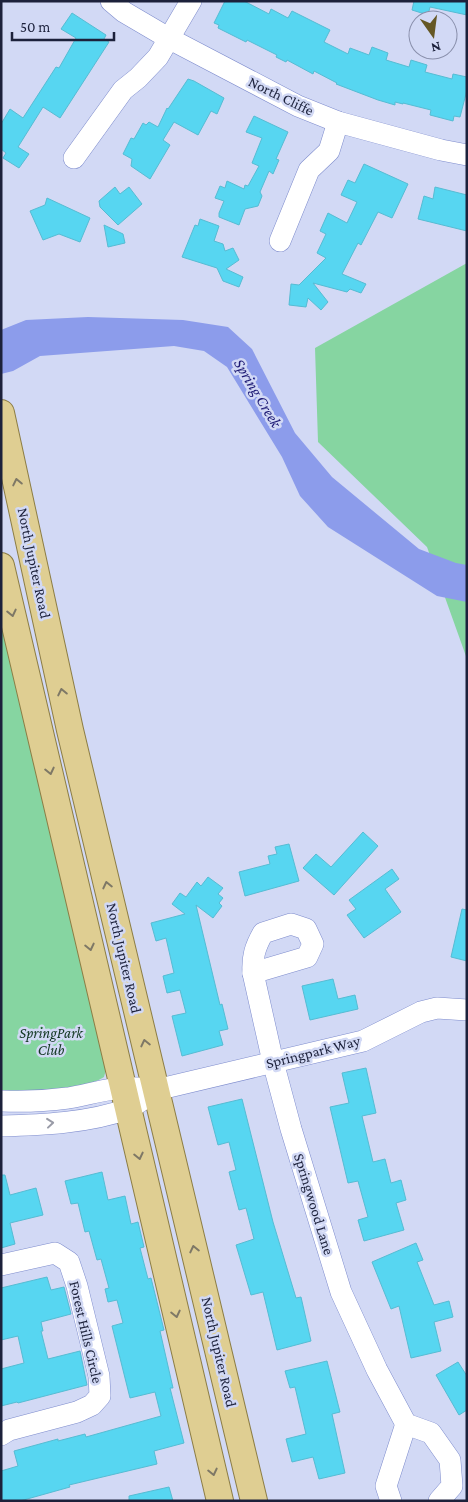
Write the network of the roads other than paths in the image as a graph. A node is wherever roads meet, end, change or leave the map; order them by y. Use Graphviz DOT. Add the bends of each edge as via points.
graph roads {
  1 [pos="111,1"];
  2 [pos="191,1"];
  3 [pos="170,39"];
  4 [pos="338,122"];
  5 [pos="467,155"];
  6 [pos="74,158"];
  7 [pos="280,241"];
  8 [pos="4,423"];
  9 [pos="1,566"];
  10 [pos="70,730"];
  11 [pos="42,737"];
  12 [pos="253,973"];
  13 [pos="467,1010"];
  14 [pos="273,1062"];
  15 [pos="156,1090"];
  16 [pos="126,1098"];
  17 [pos="1,1101"];
  18 [pos="1,1126"];
  19 [pos="1,1265"];
  20 [pos="406,1424"];
  21 [pos="1,1435"];
  22 [pos="220,1501"];
  23 [pos="254,1501"];
  24 [pos="391,1501"];
  25 [pos="439,1501"];
  1 -- 3 [label="street, North Cliffe"];
  2 -- 3 [label="street"];
  3 -- 4 [label="street, North Cliffe" via="298,106"];
  3 -- 6 [label="street" via="158,58 123,90"];
  4 -- 5 [label="street, North Cliffe"];
  4 -- 7 [label="street" via="329,151 309,170"];
  10 -- 8 [label="main road, North Jupiter Road, one-way"];
  9 -- 11 [label="main road, North Jupiter Road, one-way"];
  10 -- 11 [label="main road"];
  15 -- 10 [label="main road, North Jupiter Road, one-way"];
  11 -- 16 [label="main road, North Jupiter Road, one-way"];
  12 -- 14 [label="street, Springwood Lane"];
  13 -- 14 [label="street, Springpark Way" via="437,1008 421,1012 363,1041"];
  14 -- 15 [label="street, Springpark Way"];
  14 -- 20 [label="street, Springwood Lane" via="290,1129 341,1292"];
  15 -- 16 [label="street, Springpark Way"];
  23 -- 15 [label="main road, North Jupiter Road, one-way"];
  16 -- 17 [label="street, Springpark Way"];
  18 -- 16 [label="street, Springpark Way, one-way" via="80,1120"];
  16 -- 22 [label="main road, North Jupiter Road, one-way"];
  19 -- 21 [label="street, Forest Hills Circle" via="55,1253 69,1262 99,1376 100,1396 77,1412"];
  20 -- 24 [label="street" via="386,1486"];
  20 -- 25 [label="street" via="431,1434 450,1460 452,1486"];
}
